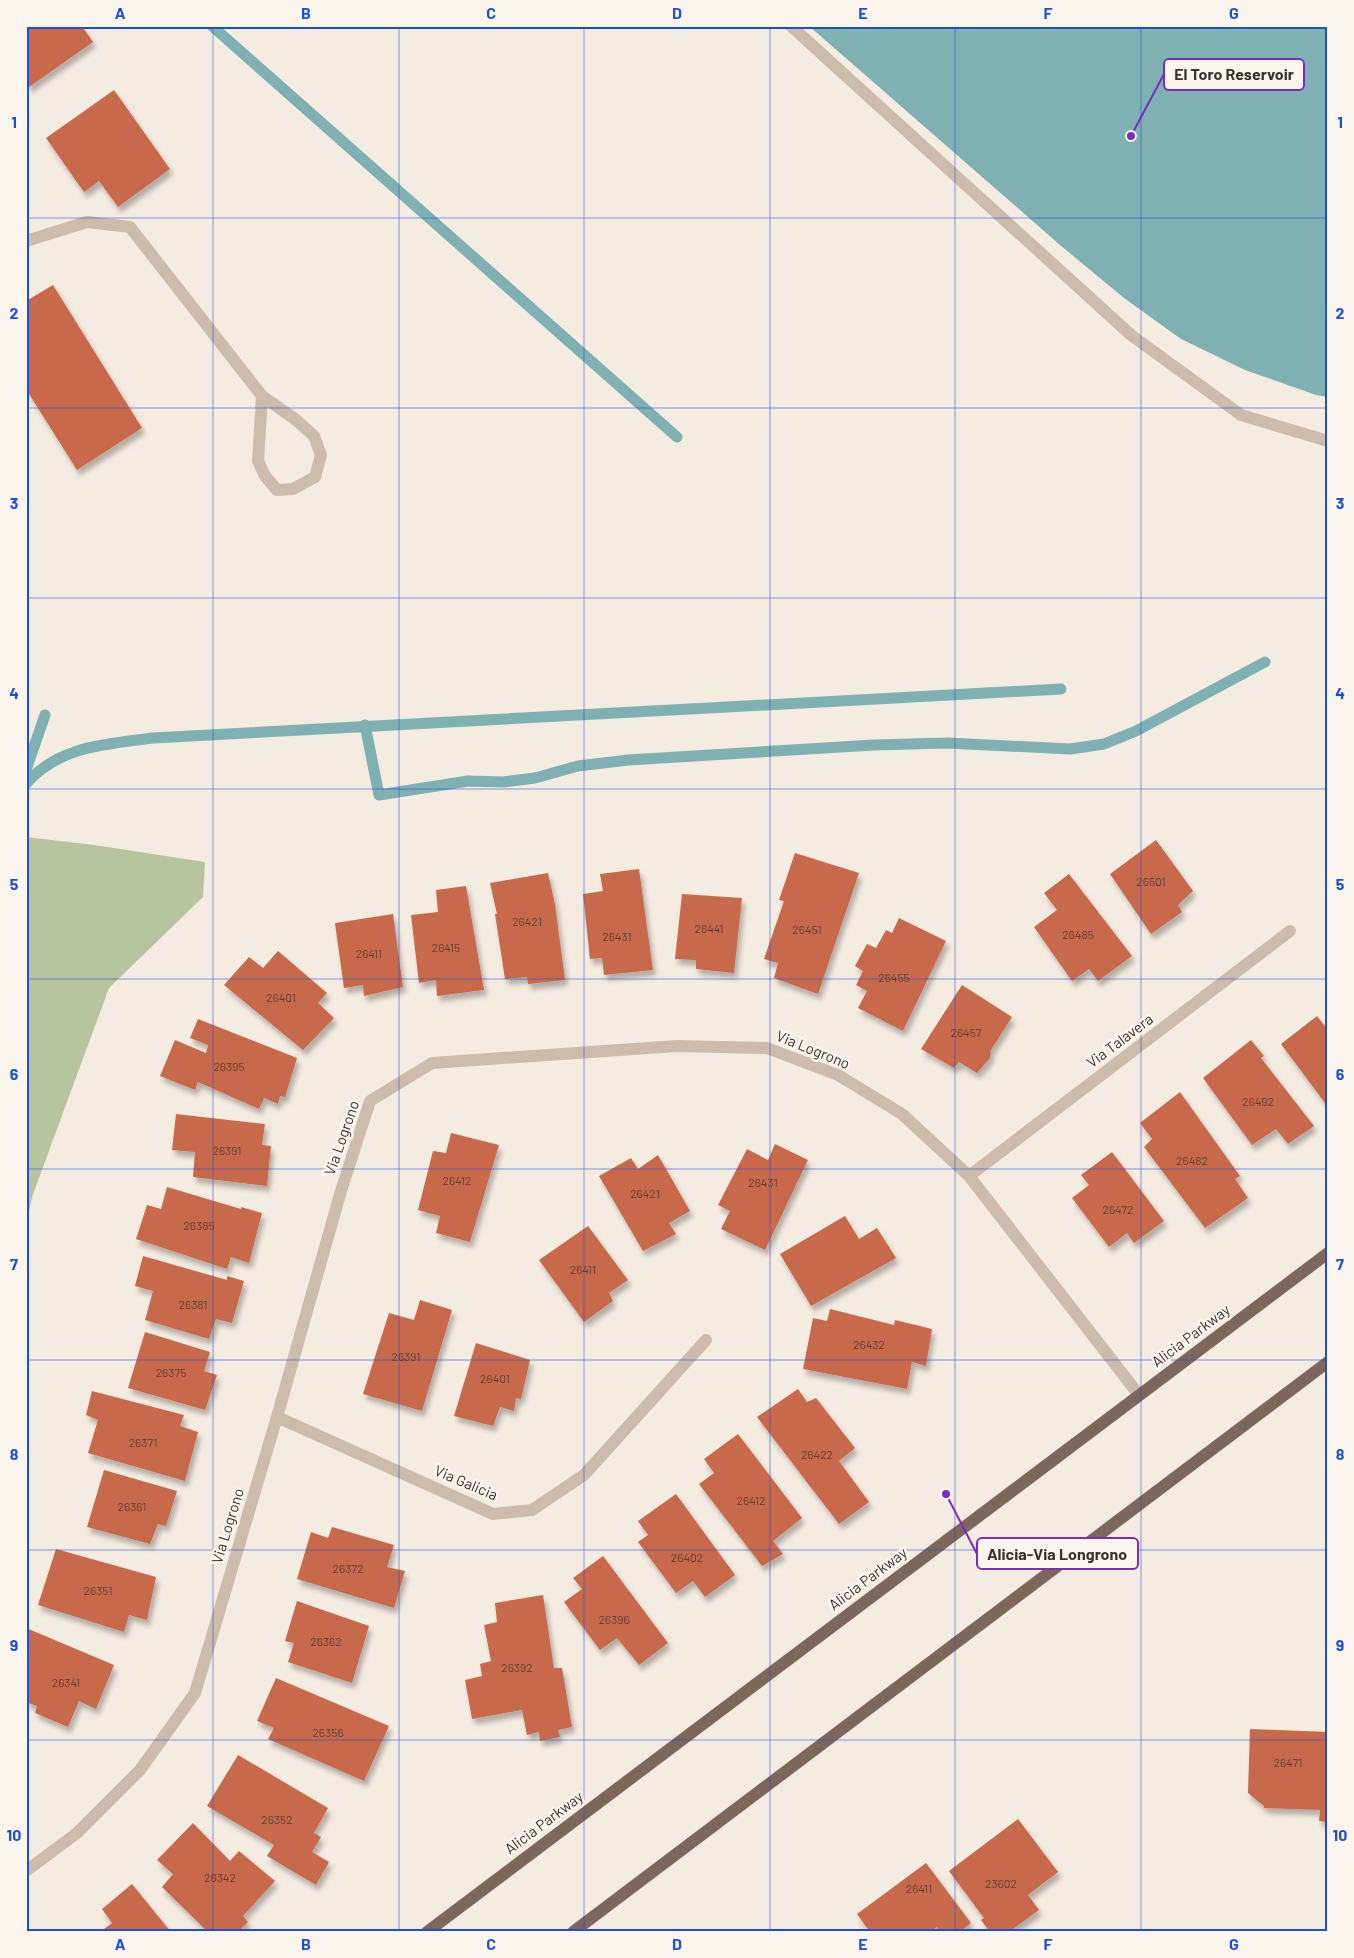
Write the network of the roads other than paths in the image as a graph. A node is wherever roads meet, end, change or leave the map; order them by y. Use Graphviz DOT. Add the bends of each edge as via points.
graph roads {
  1 [pos="791,26"];
  2 [pos="26,242"];
  3 [pos="262,396"];
  4 [pos="1328,441"];
  5 [pos="1290,931"];
  6 [pos="969,1176"];
  7 [pos="1328,1253"];
  8 [pos="706,1340"];
  9 [pos="1328,1362"];
  10 [pos="1139,1395"];
  11 [pos="278,1417"];
  12 [pos="26,1872"];
  13 [pos="427,1932"];
  14 [pos="573,1932"];
  1 -- 4 [label="street" via="1131,336 1241,415"];
  2 -- 3 [label="street" via="87,222 130,227"];
  3 -- 3 [label="street" via="314,436 321,455 315,477 293,489 277,490 265,476 258,460"];
  5 -- 6 [label="street, Via Talavera"];
  6 -- 10 [label="street, Via Logrono"];
  6 -- 11 [label="street, Via Logrono" via="902,1114 838,1075 767,1048 677,1046 432,1063 370,1101 341,1191"];
  7 -- 10 [label="main road, Alicia Parkway"];
  8 -- 11 [label="street, Via Galicia" via="584,1475 532,1510 492,1514"];
  9 -- 14 [label="main road"];
  10 -- 13 [label="main road, Alicia Parkway"];
  11 -- 12 [label="street, Via Logrono" via="195,1693 140,1770 78,1833"];
}
